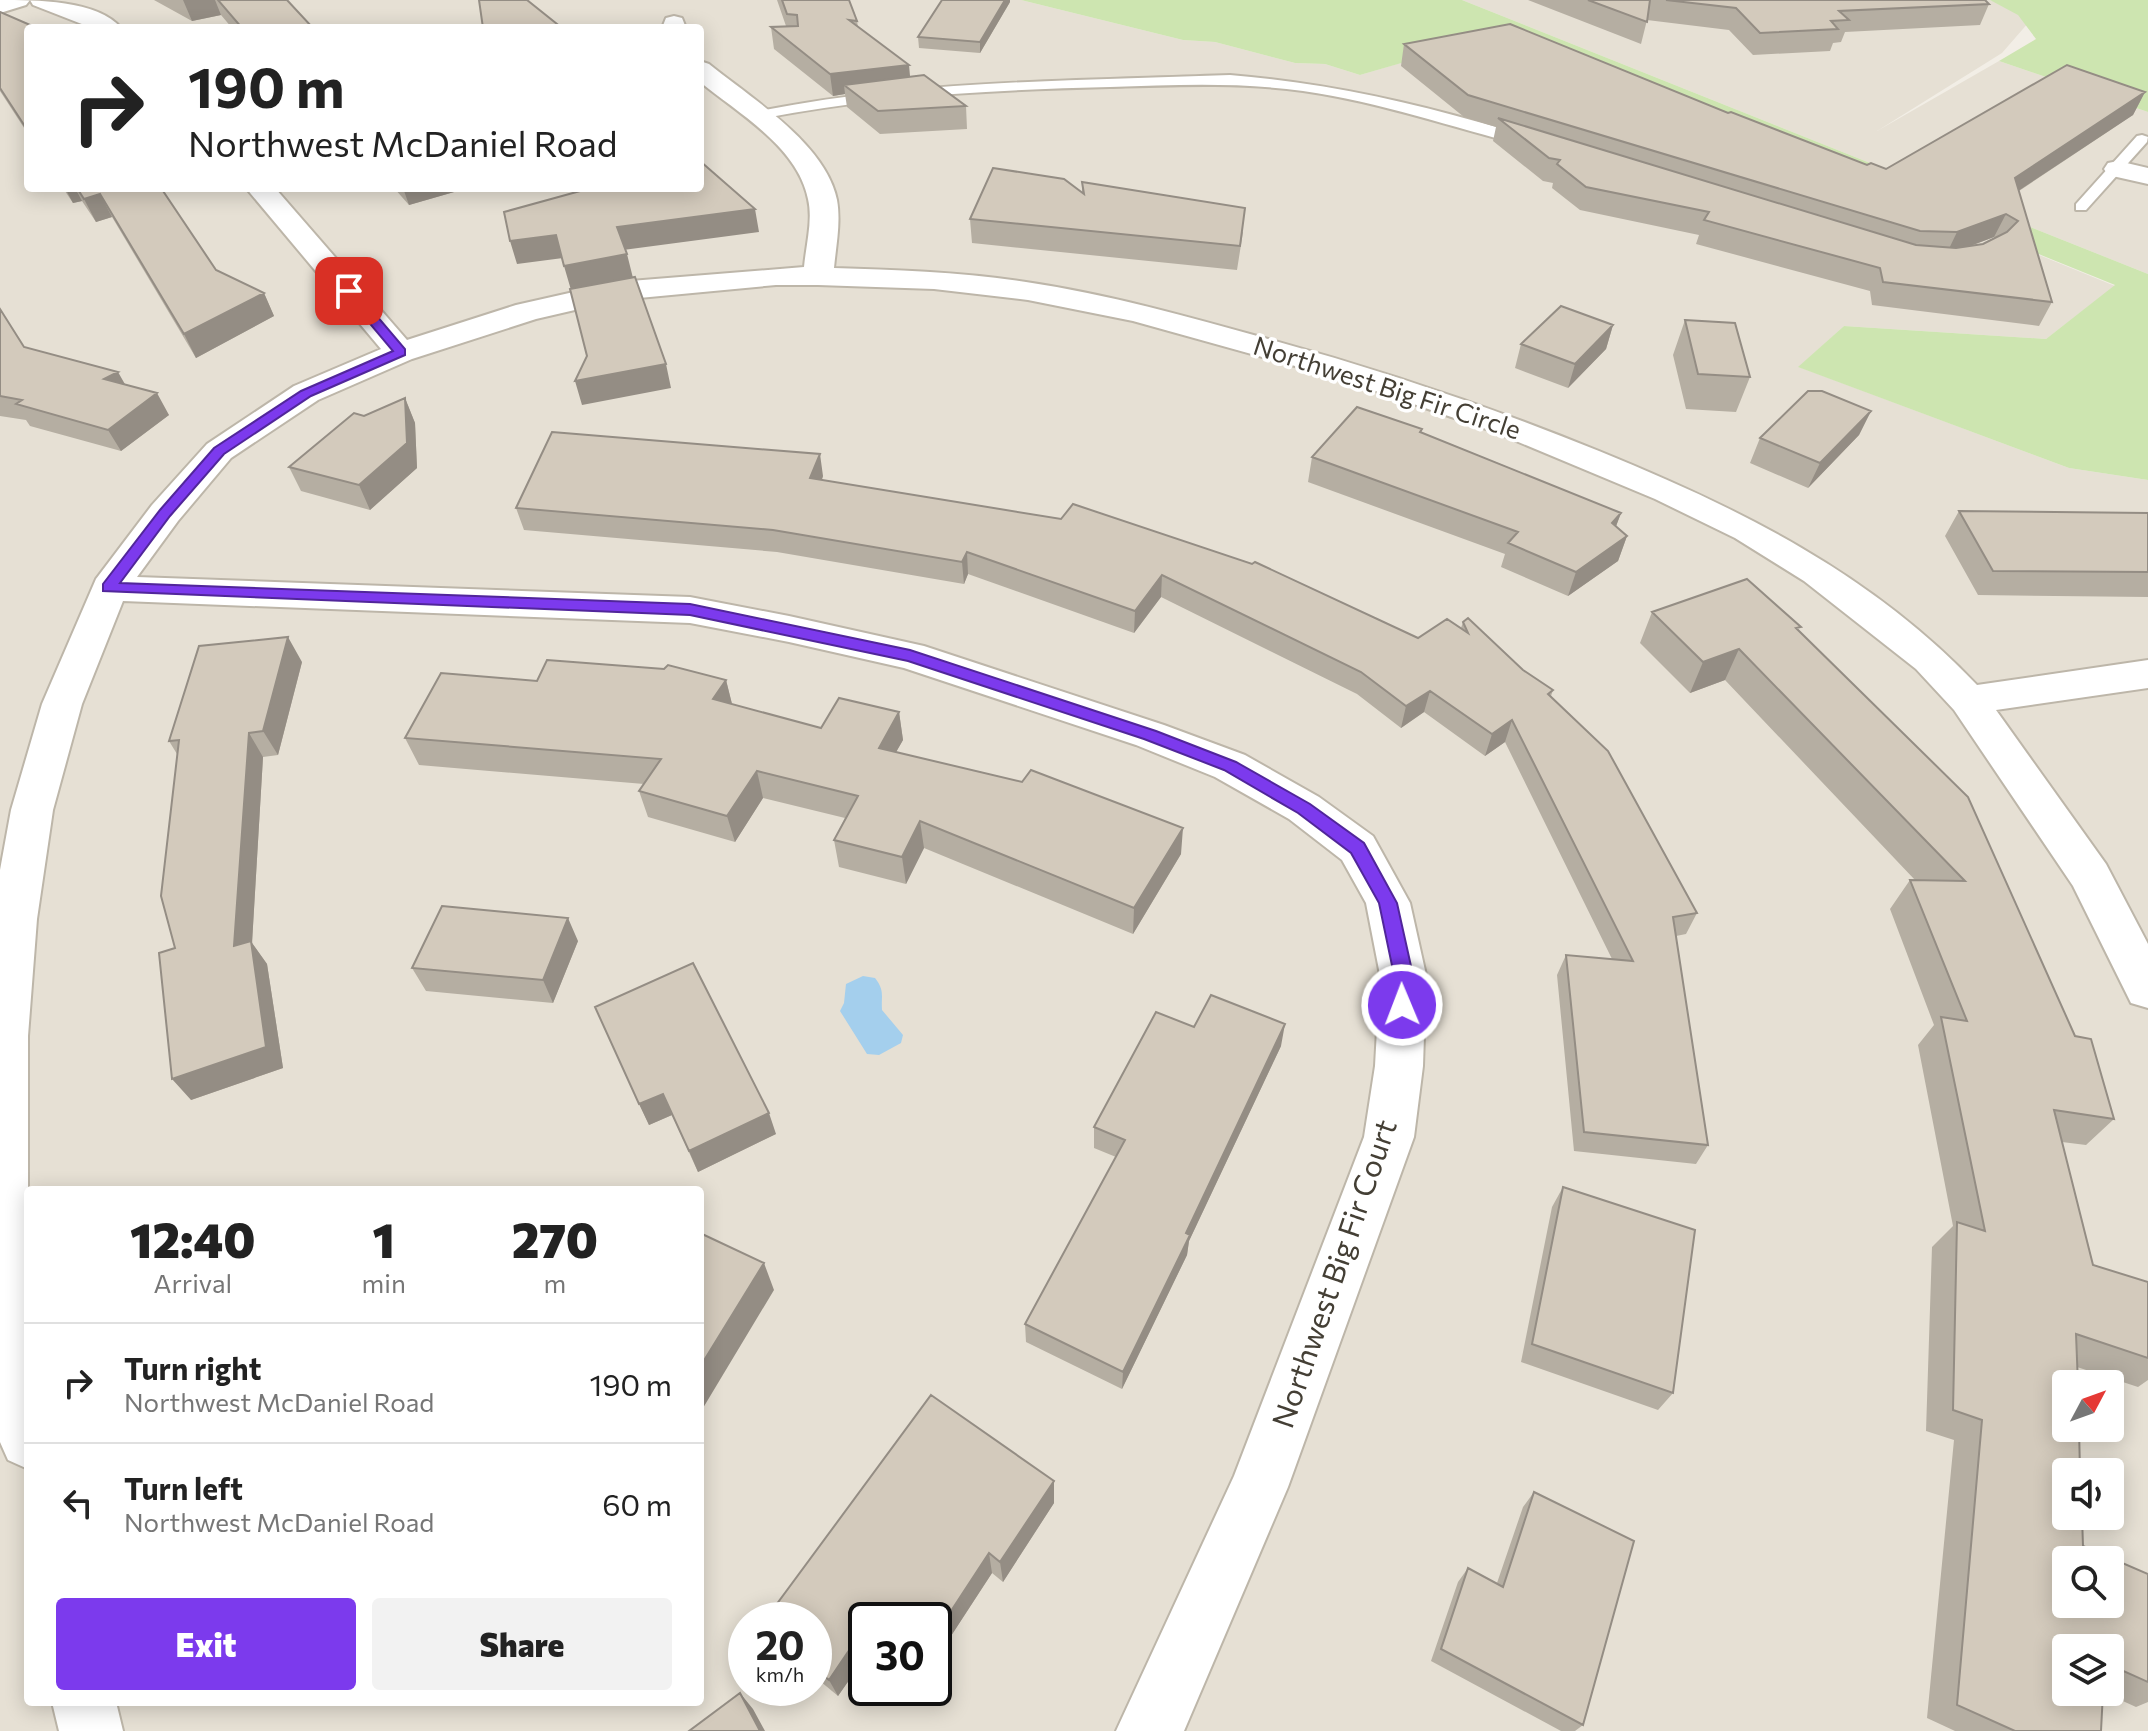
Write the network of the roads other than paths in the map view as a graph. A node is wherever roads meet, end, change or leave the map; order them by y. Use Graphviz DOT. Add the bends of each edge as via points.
graph roads {
  1 [pos="18,0"];
  2 [pos="41,0"];
  3 [pos="0,6"];
  4 [pos="102,24"];
  5 [pos="704,72"];
  6 [pos="755,116"];
  7 [pos="2142,139"];
  8 [pos="1539,146"];
  9 [pos="2118,169"];
  10 [pos="2148,176"];
  11 [pos="263,192"];
  12 [pos="2081,207"];
  13 [pos="818,276"];
  14 [pos="401,352"];
  15 [pos="109,588"];
  16 [pos="2148,674"];
  17 [pos="1968,700"];
  18 [pos="2148,989"];
  19 [pos="22,1376"];
  20 [pos="24,1397"];
  21 [pos="85,1706"];
  22 [pos="91,1731"];
  23 [pos="1148,1731"];
  1 -- 3 [label="street"];
  2 -- 4 [label="street"];
  5 -- 6 [label="street"];
  6 -- 8 [label="lane" via="812,102 912,91 1230,79 1337,92"];
  6 -- 13 [label="street" via="800,154 823,198"];
  7 -- 9 [label="lane"];
  9 -- 10 [label="street"];
  9 -- 12 [label="lane"];
  11 -- 14 [label="street"];
  13 -- 14 [label="street, Northwest Big Fir Circle" via="618,291 527,312"];
  13 -- 17 [label="street, Northwest Big Fir Circle" via="934,280 1028,291 1137,313 1349,371 1504,424 1586,455 1748,530 1863,606 1930,659"];
  14 -- 15 [label="street, Northwest Big Fir Circle" via="306,393 219,451"];
  15 -- 19 [label="street, Northwest Big Fir Circle" via="58,719 32,810 14,919 0,1187"];
  15 -- 23 [label="street, Northwest Big Fir Court" via="690,610 789,629 910,656 1150,735 1230,766 1304,808 1358,848 1388,903 1403,975 1389,1137 1259,1487"];
  16 -- 17 [label="street"];
  17 -- 18 [label="street, Northwest Big Fir Circle" via="2090,876"];
  19 -- 20 [label="street, Northwest Big Fir Circle"];
  21 -- 22 [label="street"];
}
